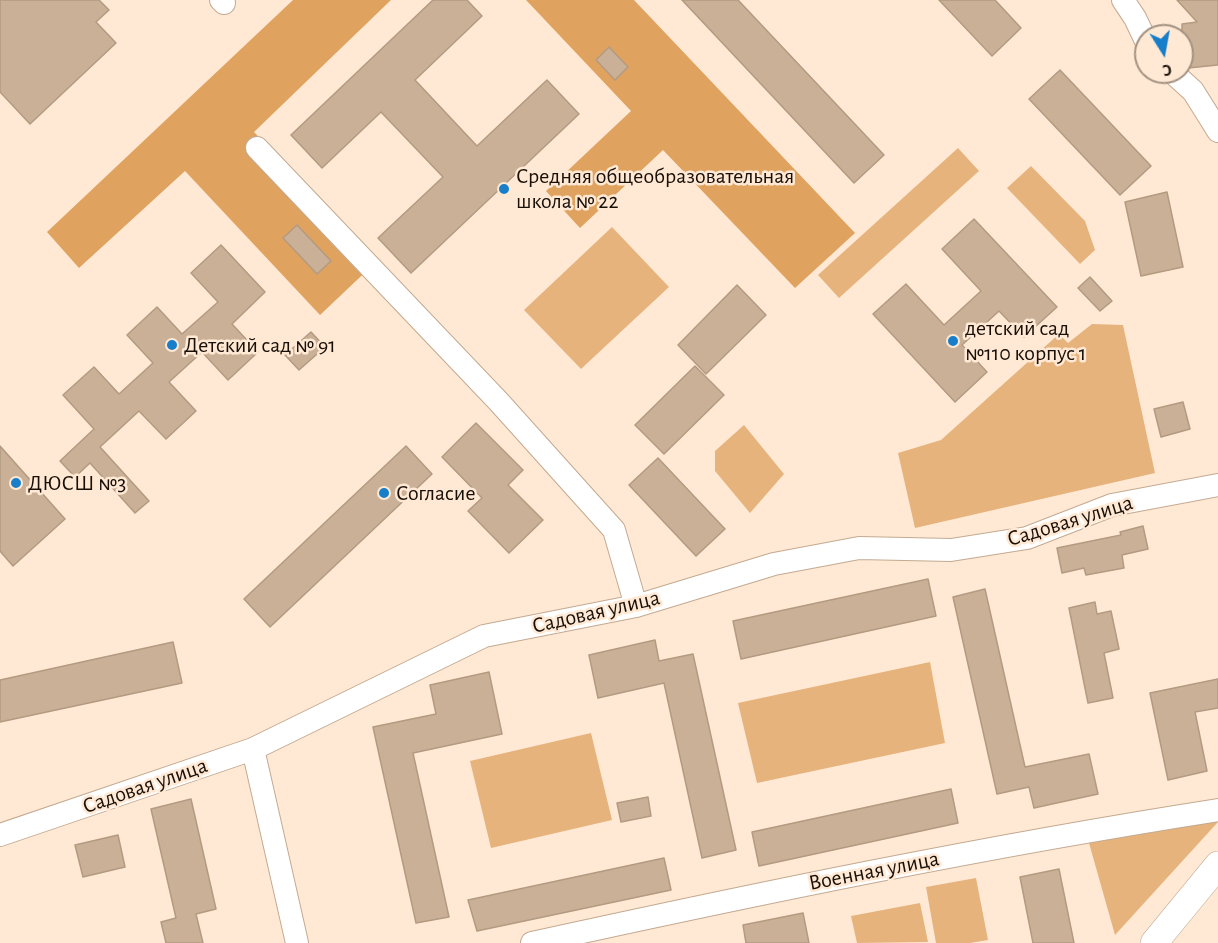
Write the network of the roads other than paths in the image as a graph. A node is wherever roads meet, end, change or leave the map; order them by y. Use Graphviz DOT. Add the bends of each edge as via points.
graph roads {
  1 [pos="1123,0"];
  2 [pos="1138,24"];
  3 [pos="1185,84"];
  4 [pos="1218,131"];
  5 [pos="257,148"];
  6 [pos="1218,485"];
  7 [pos="636,606"];
  8 [pos="254,749"];
  9 [pos="1218,810"];
  10 [pos="0,835"];
  11 [pos="1218,865"];
  12 [pos="297,943"];
  13 [pos="532,943"];
  14 [pos="1155,943"];
  1 -- 2 [label="street"];
  3 -- 4 [label="street"];
  5 -- 7 [label="street" via="499,402 614,530"];
  6 -- 7 [label="street, Садовая улица" via="1112,504 1027,538 951,550 859,548 774,564"];
  7 -- 8 [label="street, Садовая улица" via="484,636"];
  8 -- 10 [label="street, Садовая улица"];
  8 -- 12 [label="street"];
  9 -- 13 [label="street, Военная улица" via="836,878"];
  11 -- 14 [label="street"];
}
